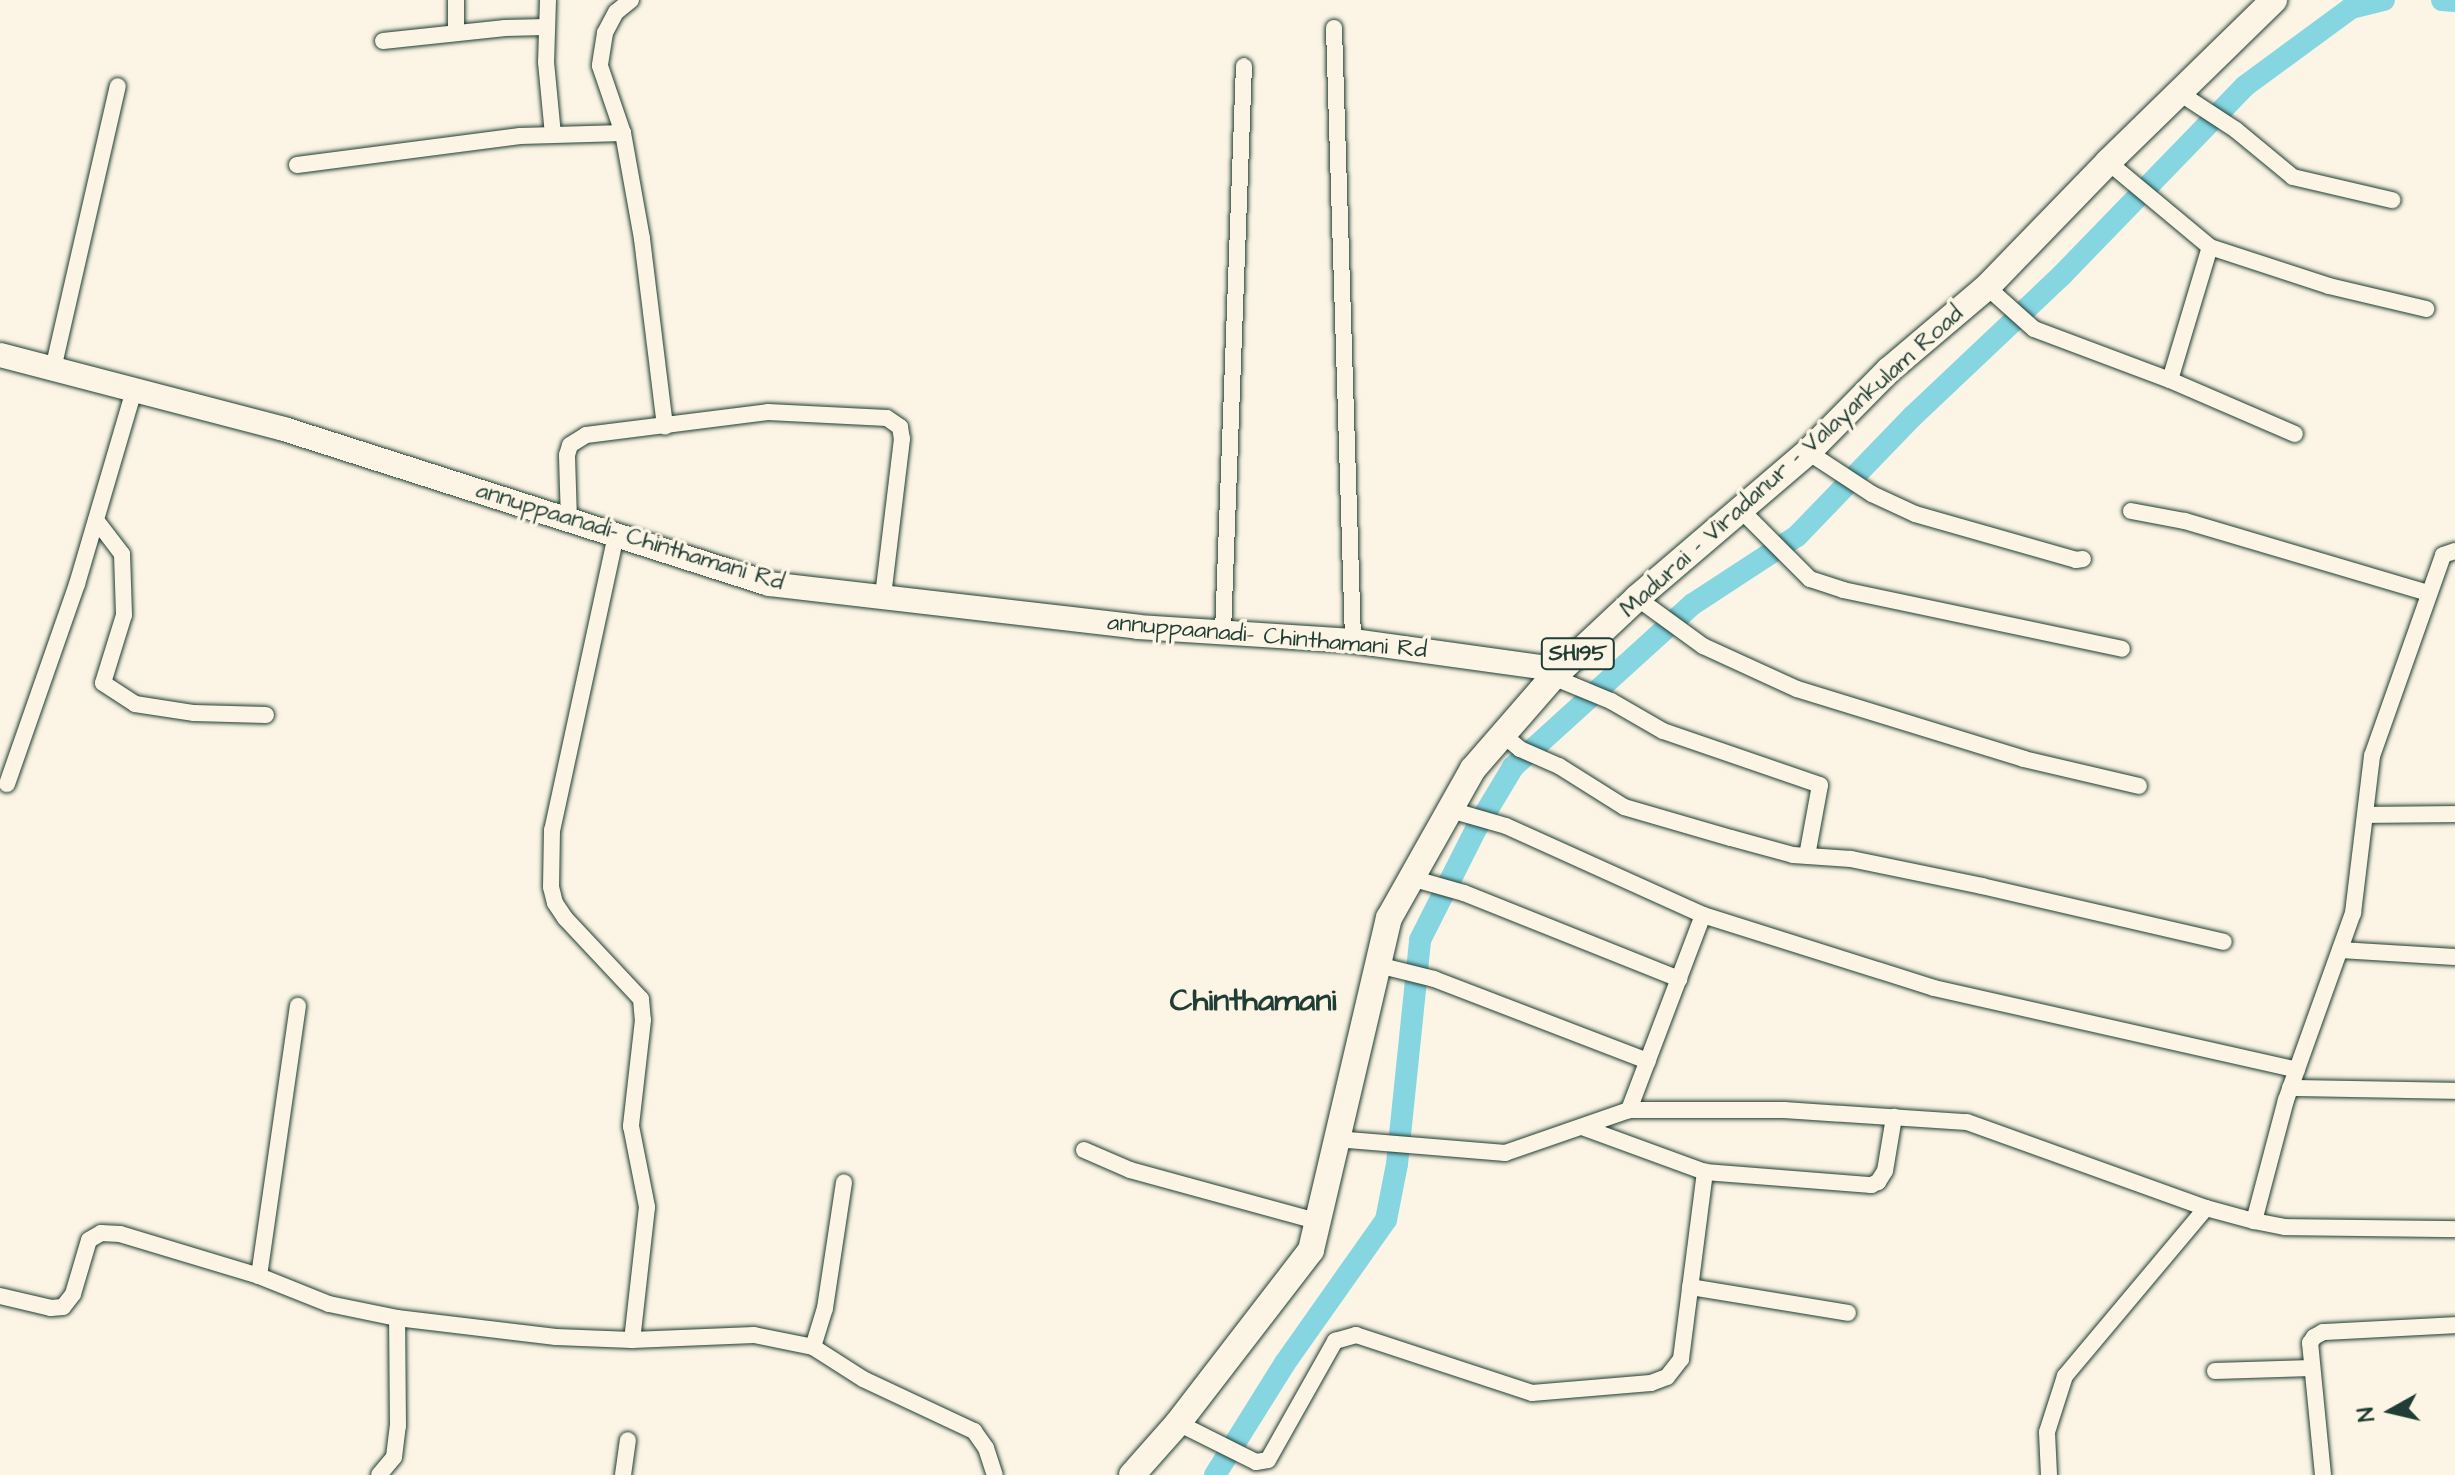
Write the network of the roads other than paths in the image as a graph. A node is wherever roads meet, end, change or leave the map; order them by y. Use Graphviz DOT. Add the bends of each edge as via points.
graph roads {
  1 [pos="456,0"];
  2 [pos="548,0"];
  3 [pos="631,0"];
  4 [pos="2274,0"];
  5 [pos="546,27"];
  6 [pos="1334,28"];
  7 [pos="456,32"];
  8 [pos="383,41"];
  9 [pos="1244,66"];
  10 [pos="118,86"];
  11 [pos="2178,92"];
  12 [pos="623,133"];
  13 [pos="553,135"];
  14 [pos="2108,162"];
  15 [pos="297,165"];
  16 [pos="2392,200"];
  17 [pos="2210,247"];
  18 [pos="1987,287"];
  19 [pos="2426,309"];
  20 [pos="0,355"];
  21 [pos="53,369"];
  22 [pos="2170,380"];
  23 [pos="134,390"];
  24 [pos="665,427"];
  25 [pos="2295,434"];
  26 [pos="1808,452"];
  27 [pos="1741,510"];
  28 [pos="2131,511"];
  29 [pos="96,520"];
  30 [pos="569,520"];
  31 [pos="616,535"];
  32 [pos="2455,551"];
  33 [pos="2083,559"];
  34 [pos="2428,593"];
  35 [pos="883,597"];
  36 [pos="1645,604"];
  37 [pos="1223,632"];
  38 [pos="1353,641"];
  39 [pos="2122,649"];
  40 [pos="1564,678"];
  41 [pos="266,715"];
  42 [pos="1511,741"];
  43 [pos="7,784"];
  44 [pos="2139,786"];
  45 [pos="1458,812"];
  46 [pos="2455,814"];
  47 [pos="2366,815"];
  48 [pos="1807,856"];
  49 [pos="1423,880"];
  50 [pos="1703,915"];
  51 [pos="2224,942"];
  52 [pos="2340,950"];
  53 [pos="2455,957"];
  54 [pos="1390,968"];
  55 [pos="1679,979"];
  56 [pos="298,1006"];
  57 [pos="1648,1061"];
  58 [pos="2297,1070"];
  59 [pos="2290,1088"];
  60 [pos="2455,1091"];
  61 [pos="1629,1110"];
  62 [pos="1894,1117"];
  63 [pos="1582,1127"];
  64 [pos="1336,1139"];
  65 [pos="1084,1150"];
  66 [pos="1705,1172"];
  67 [pos="844,1182"];
  68 [pos="2206,1208"];
  69 [pos="1317,1221"];
  70 [pos="2254,1221"];
  71 [pos="2455,1229"];
  72 [pos="259,1276"];
  73 [pos="1690,1287"];
  74 [pos="0,1296"];
  75 [pos="1848,1313"];
  76 [pos="397,1318"];
  77 [pos="2455,1325"];
  78 [pos="632,1340"];
  79 [pos="813,1347"];
  80 [pos="2312,1368"];
  81 [pos="2215,1371"];
  82 [pos="1178,1423"];
  83 [pos="628,1440"];
  84 [pos="379,1475"];
  85 [pos="623,1475"];
  86 [pos="995,1475"];
  87 [pos="1132,1475"];
  88 [pos="2049,1475"];
  89 [pos="2323,1475"];
  1 -- 7 [label="street"];
  2 -- 5 [label="street"];
  3 -- 12 [label="street" via="616,12 605,33 600,66"];
  4 -- 11 [label="main road, Madurai - Viradanur - Valayankulam Road / SH195"];
  5 -- 7 [label="street"];
  5 -- 13 [label="street"];
  6 -- 38 [label="street"];
  7 -- 8 [label="street"];
  9 -- 37 [label="street"];
  10 -- 21 [label="street"];
  11 -- 14 [label="main road, Madurai - Viradanur - Valayankulam Road / SH195"];
  11 -- 16 [label="street" via="2293,177"];
  12 -- 13 [label="street"];
  12 -- 24 [label="street"];
  13 -- 15 [label="street"];
  14 -- 17 [label="street"];
  14 -- 18 [label="main road, Madurai - Viradanur - Valayankulam Road / SH195"];
  17 -- 19 [label="street" via="2329,286"];
  17 -- 22 [label="street"];
  18 -- 22 [label="street" via="2034,329"];
  18 -- 26 [label="main road, Madurai - Viradanur - Valayankulam Road / SH195" via="1889,370"];
  20 -- 21 [label="street, annuppaanadi- Chinthamani Rd"];
  21 -- 23 [label="street, annuppaanadi- Chinthamani Rd"];
  22 -- 25 [label="street"];
  23 -- 29 [label="street"];
  23 -- 30 [label="street, annuppaanadi- Chinthamani Rd" via="284,429"];
  24 -- 30 [label="street" via="586,435 570,445"];
  24 -- 35 [label="street" via="768,412 887,418 900,427"];
  26 -- 27 [label="main road, Madurai - Viradanur - Valayankulam Road / SH195"];
  26 -- 33 [label="street" via="1872,494 1915,514"];
  27 -- 36 [label="main road, Madurai - Viradanur - Valayankulam Road / SH195"];
  27 -- 39 [label="street" via="1810,579"];
  28 -- 34 [label="street" via="2185,521"];
  29 -- 41 [label="street" via="122,554 124,615 103,683 135,704 194,713"];
  29 -- 43 [label="street"];
  30 -- 31 [label="street, annuppaanadi- Chinthamani Rd"];
  31 -- 35 [label="street, annuppaanadi- Chinthamani Rd" via="769,584"];
  31 -- 78 [label="street" via="552,830 551,887 565,918 641,999 631,1126 647,1207"];
  32 -- 34 [label="street" via="2443,555"];
  34 -- 47 [label="street" via="2372,756"];
  35 -- 37 [label="street, annuppaanadi- Chinthamani Rd"];
  36 -- 40 [label="main road, Madurai - Viradanur - Valayankulam Road / SH195"];
  36 -- 44 [label="street" via="1703,646 1797,689 1930,733"];
  37 -- 38 [label="street, annuppaanadi- Chinthamani Rd"];
  38 -- 40 [label="street, annuppaanadi- Chinthamani Rd"];
  40 -- 42 [label="main road, Madurai - Viradanur - Valayankulam Road / SH195"];
  40 -- 48 [label="street" via="1663,731 1820,785"];
  42 -- 45 [label="main road, Madurai - Viradanur - Valayankulam Road / SH195"];
  42 -- 48 [label="street" via="1624,807"];
  45 -- 49 [label="main road, Madurai - Viradanur - Valayankulam Road / SH195"];
  45 -- 50 [label="street" via="1506,826"];
  46 -- 47 [label="street"];
  47 -- 52 [label="street" via="2353,913"];
  48 -- 51 [label="street" via="1851,859 1982,886"];
  49 -- 54 [label="main road, Madurai - Viradanur - Valayankulam Road / SH195" via="1389,918"];
  49 -- 55 [label="street"];
  50 -- 55 [label="street"];
  50 -- 58 [label="street" via="1934,988"];
  52 -- 53 [label="street"];
  52 -- 58 [label="street"];
  54 -- 57 [label="street" via="1434,979"];
  54 -- 64 [label="main road, Madurai - Viradanur - Valayankulam Road / SH195"];
  55 -- 57 [label="street"];
  56 -- 72 [label="street"];
  57 -- 61 [label="street"];
  58 -- 59 [label="street"];
  59 -- 60 [label="street"];
  59 -- 70 [label="street"];
  61 -- 62 [label="street" via="1784,1110"];
  61 -- 63 [label="street"];
  62 -- 66 [label="street" via="1885,1171 1871,1185"];
  62 -- 68 [label="street" via="1967,1122"];
  63 -- 64 [label="street" via="1505,1153"];
  63 -- 66 [label="street"];
  64 -- 69 [label="main road, Madurai - Viradanur - Valayankulam Road / SH195"];
  65 -- 69 [label="street" via="1130,1170"];
  66 -- 73 [label="street"];
  67 -- 79 [label="street" via="825,1308"];
  68 -- 70 [label="street"];
  68 -- 88 [label="street" via="2065,1376 2047,1432"];
  69 -- 82 [label="main road, Madurai - Viradanur - Valayankulam Road / SH195" via="1311,1250"];
  70 -- 71 [label="street" via="2285,1227"];
  72 -- 74 [label="street" via="120,1234 101,1233 89,1240 73,1294 63,1307"];
  72 -- 76 [label="street" via="329,1304"];
  73 -- 75 [label="street"];
  73 -- 82 [label="street" via="1681,1359 1667,1377 1651,1383 1532,1393 1356,1335 1335,1341 1268,1460 1256,1462"];
  76 -- 78 [label="street" via="556,1337"];
  76 -- 84 [label="street" via="398,1426 394,1457"];
  77 -- 80 [label="street" via="2323,1332 2310,1343"];
  78 -- 79 [label="street" via="754,1335"];
  79 -- 86 [label="street" via="863,1379 974,1431"];
  80 -- 81 [label="street"];
  80 -- 89 [label="street"];
  82 -- 87 [label="main road, Madurai - Viradanur - Valayankulam Road / SH195"];
  83 -- 85 [label="street"];
}
